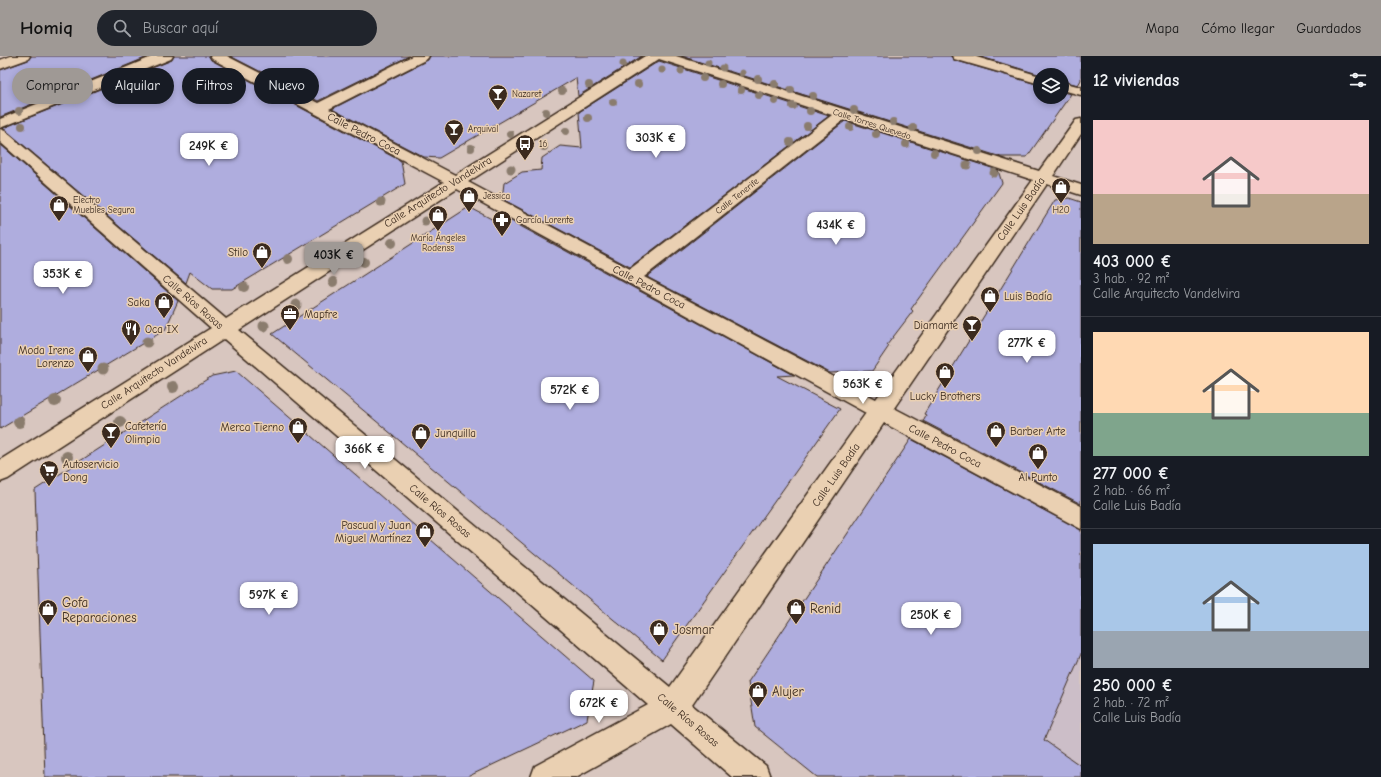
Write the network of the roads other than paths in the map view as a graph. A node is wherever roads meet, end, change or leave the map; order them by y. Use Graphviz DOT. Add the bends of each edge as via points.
graph roads {
  1 [pos="23,56"];
  2 [pos="166,56"];
  3 [pos="217,56"];
  4 [pos="422,56"];
  5 [pos="654,56"];
  6 [pos="663,56"];
  7 [pos="959,56"];
  8 [pos="0,64"];
  9 [pos="1033,78"];
  10 [pos="1069,88"];
  11 [pos="1081,92"];
  12 [pos="317,109"];
  13 [pos="842,114"];
  14 [pos="1081,123"];
  15 [pos="0,124"];
  16 [pos="0,134"];
  17 [pos="1042,178"];
  18 [pos="455,181"];
  19 [pos="1081,190"];
  20 [pos="631,278"];
  21 [pos="224,328"];
  22 [pos="880,411"];
  23 [pos="0,472"];
  24 [pos="1081,518"];
  25 [pos="673,707"];
  26 [pos="546,777"];
  27 [pos="755,777"];
  1 -- 8 [label="street"];
  2 -- 15 [label="street"];
  3 -- 12 [label="street, Calle Pedro Coca"];
  4 -- 12 [label="street"];
  5 -- 18 [label="street, Calle Arquitecto Vandelvira"];
  6 -- 13 [label="street, Calle Torres Quevedo"];
  7 -- 9 [label="street"];
  10 -- 11 [label="street"];
  12 -- 18 [label="street, Calle Pedro Coca"];
  13 -- 17 [label="street, Calle Torres Quevedo"];
  13 -- 20 [label="street, Calle Tenerife"];
  14 -- 17 [label="street, Calle Luis Badía"];
  16 -- 21 [label="street, Calle Ríos Rosas"];
  17 -- 19 [label="street, Calle Torres Quevedo"];
  17 -- 22 [label="street, Calle Luis Badía"];
  18 -- 20 [label="street, Calle Pedro Coca"];
  18 -- 21 [label="street, Calle Arquitecto Vandelvira"];
  20 -- 22 [label="street, Calle Pedro Coca"];
  21 -- 23 [label="street, Calle Arquitecto Vandelvira"];
  21 -- 25 [label="street, Calle Ríos Rosas"];
  22 -- 24 [label="street, Calle Pedro Coca"];
  22 -- 25 [label="street, Calle Luis Badía"];
  25 -- 26 [label="street, Calle Luis Badía"];
  25 -- 27 [label="street, Calle Ríos Rosas"];
}
